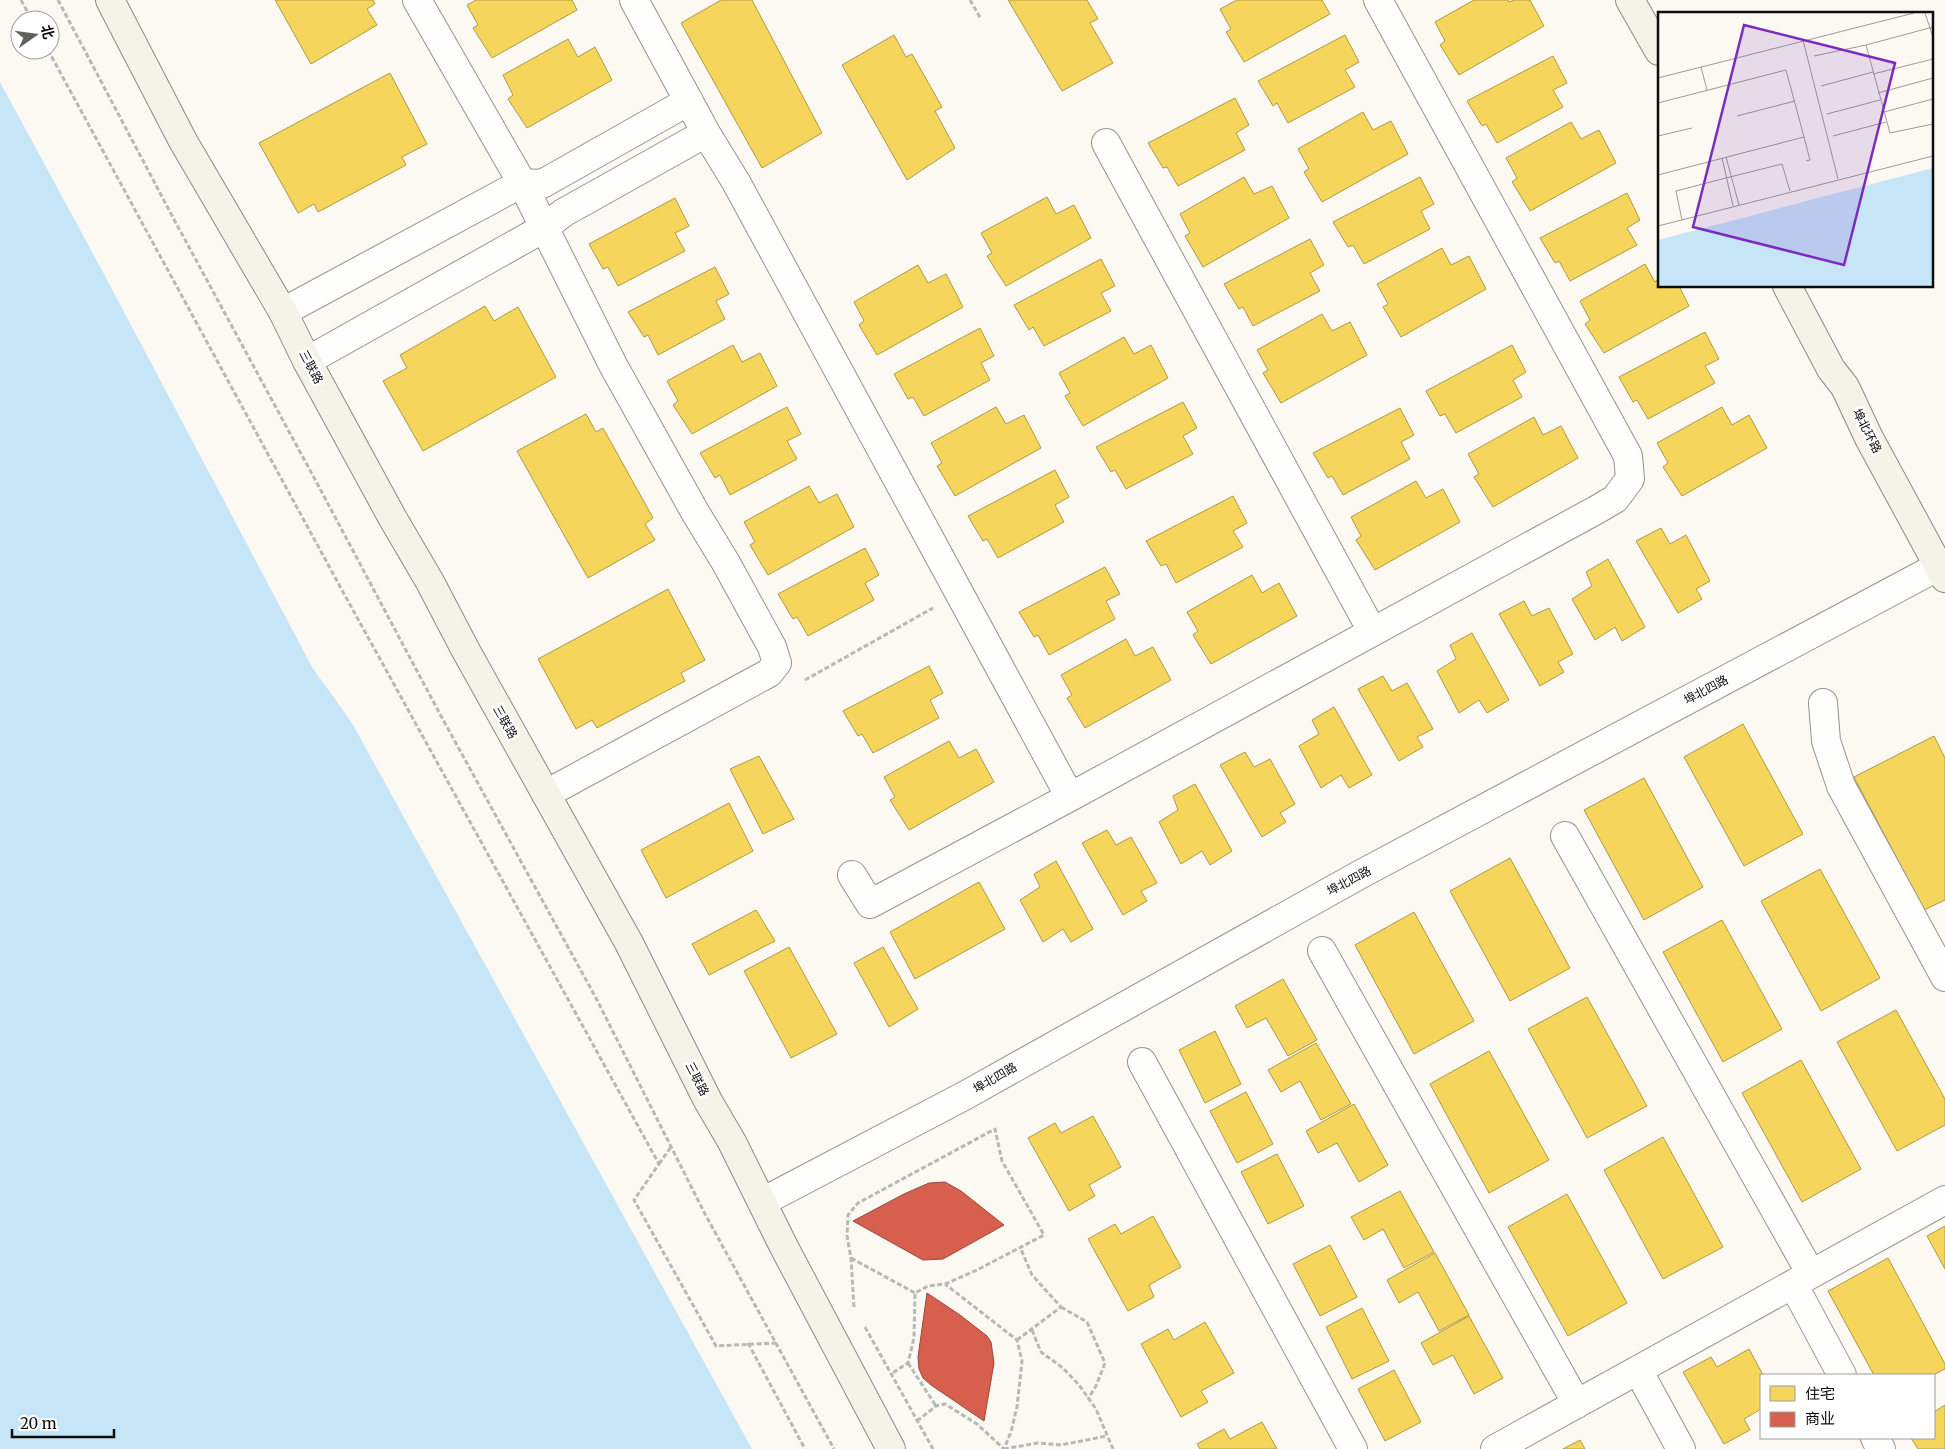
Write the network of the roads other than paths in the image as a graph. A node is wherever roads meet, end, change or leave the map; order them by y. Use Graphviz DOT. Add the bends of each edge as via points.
graph roads {
  1 [pos="110,0"];
  2 [pos="417,0"];
  3 [pos="634,0"];
  4 [pos="1378,0"];
  5 [pos="1630,0"];
  6 [pos="1658,49"];
  7 [pos="689,101"];
  8 [pos="706,133"];
  9 [pos="1106,143"];
  10 [pos="522,183"];
  11 [pos="544,228"];
  12 [pos="1788,288"];
  13 [pos="283,312"];
  14 [pos="307,361"];
  15 [pos="1942,572"];
  16 [pos="1372,632"];
  17 [pos="1823,703"];
  18 [pos="546,794"];
  19 [pos="1070,797"];
  20 [pos="1565,836"];
  21 [pos="852,874"];
  22 [pos="1322,951"];
  23 [pos="1945,977"];
  24 [pos="1142,1062"];
  25 [pos="1945,1200"];
  26 [pos="762,1202"];
  27 [pos="1802,1279"];
  28 [pos="1638,1370"];
  29 [pos="1842,1374"];
  30 [pos="1577,1404"];
  31 [pos="891,1449"];
  32 [pos="1352,1449"];
  33 [pos="1495,1449"];
  34 [pos="1681,1449"];
  1 -- 13 [label="main road, 三联路" via="183,141"];
  2 -- 10 [label="street"];
  3 -- 7 [label="street"];
  4 -- 16 [label="street" via="1628,456 1630,479 1615,499"];
  5 -- 6 [label="main road"];
  7 -- 8 [label="street"];
  7 -- 10 [label="street" via="542,184"];
  8 -- 11 [label="street" via="563,213"];
  8 -- 19 [label="street" via="736,182"];
  9 -- 16 [label="street"];
  10 -- 11 [label="street"];
  10 -- 13 [label="street"];
  11 -- 14 [label="street"];
  11 -- 18 [label="street" via="614,365 772,647 777,663 769,673"];
  12 -- 15 [label="main road, 埠北环路" via="1831,369 1845,387"];
  13 -- 14 [label="main road, 三联路"];
  14 -- 18 [label="main road, 三联路"];
  15 -- 26 [label="street, 埠北四路" via="1344,884 964,1096"];
  16 -- 19 [label="street"];
  17 -- 23 [label="street" via="1826,741 1841,786"];
  18 -- 26 [label="main road, 三联路" via="630,943"];
  19 -- 21 [label="street" via="870,904"];
  20 -- 27 [label="street"];
  22 -- 30 [label="street"];
  24 -- 32 [label="street"];
  25 -- 27 [label="street"];
  26 -- 31 [label="main road, 三联路"];
  27 -- 28 [label="street"];
  27 -- 29 [label="street"];
  28 -- 30 [label="street"];
  28 -- 34 [label="street"];
  30 -- 33 [label="street"];
}
